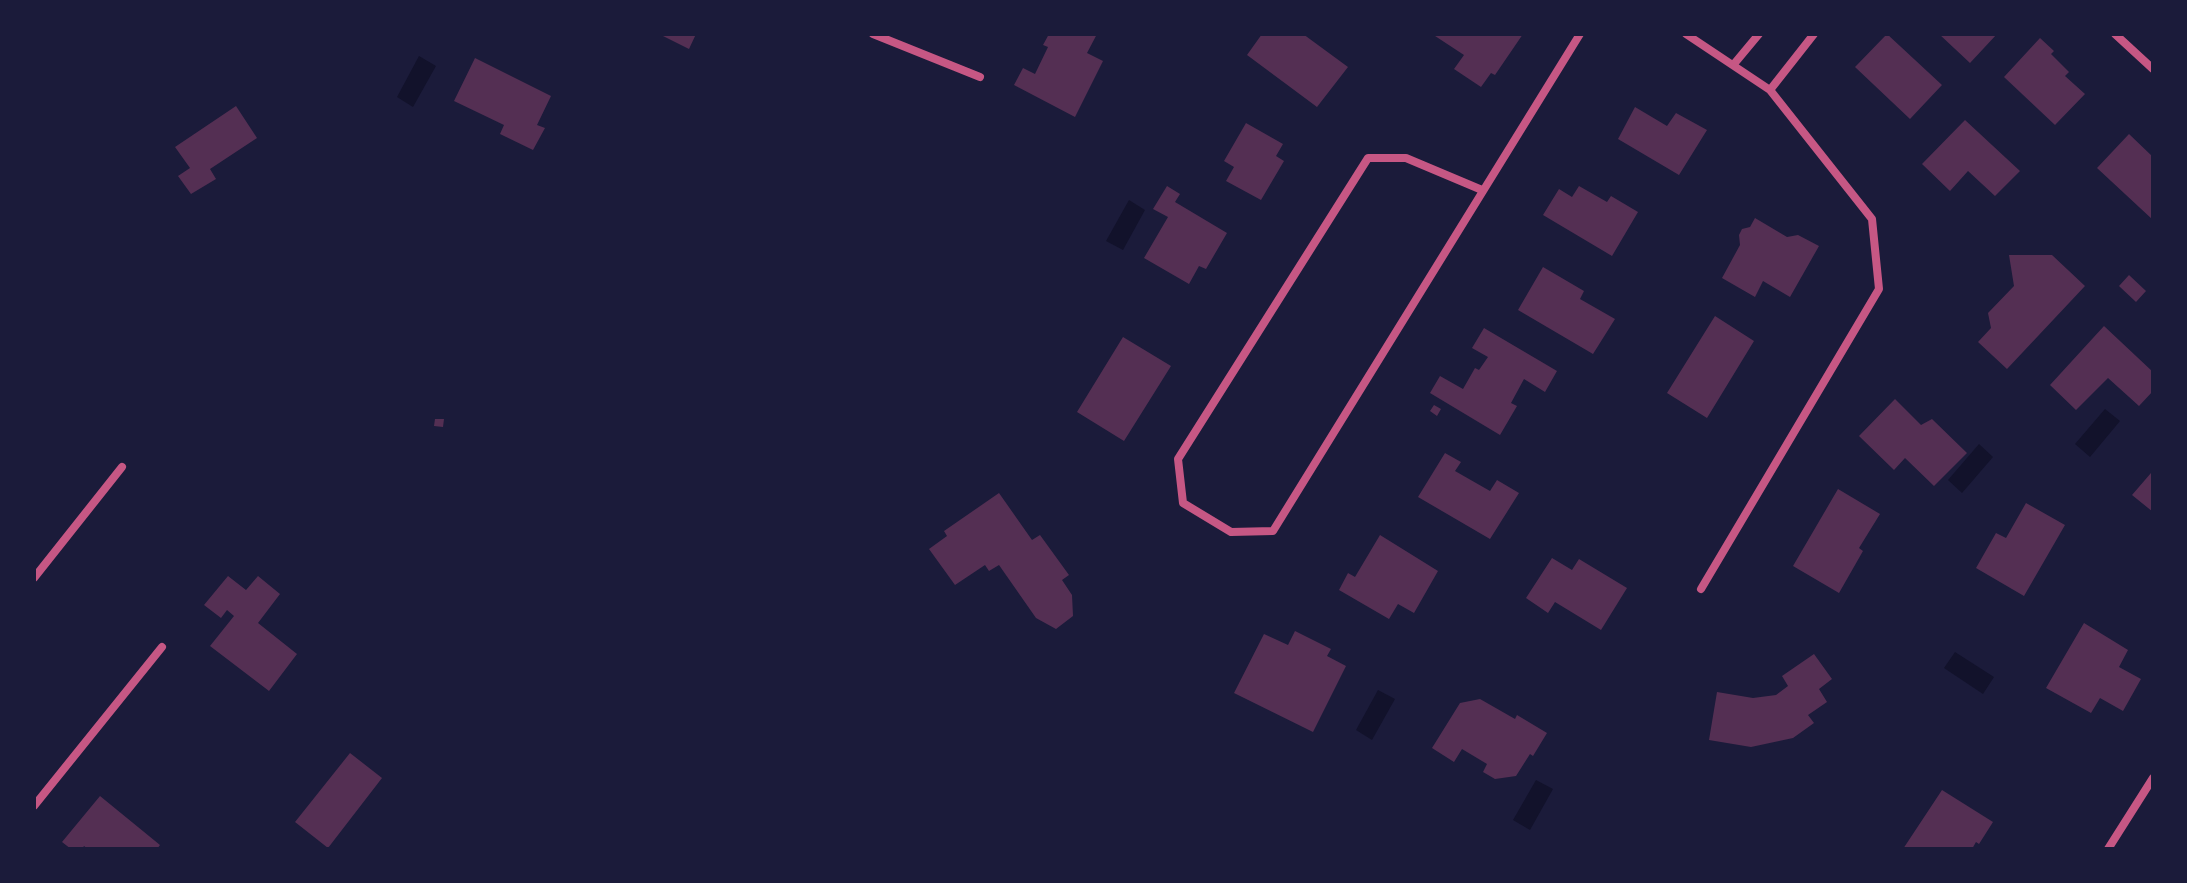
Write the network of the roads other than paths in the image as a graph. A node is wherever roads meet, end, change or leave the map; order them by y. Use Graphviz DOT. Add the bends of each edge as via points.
graph roads {
  1 [pos="873,34"];
  2 [pos="1580,34"];
  3 [pos="1686,34"];
  4 [pos="1759,34"];
  5 [pos="1814,34"];
  6 [pos="2115,34"];
  7 [pos="1734,64"];
  8 [pos="2153,69"];
  9 [pos="980,77"];
  10 [pos="1770,90"];
  11 [pos="1482,190"];
  12 [pos="122,467"];
  13 [pos="34,578"];
  14 [pos="1701,589"];
  15 [pos="162,647"];
  16 [pos="2153,778"];
  17 [pos="34,806"];
  18 [pos="2108,849"];
  1 -- 9 [label="street"];
  2 -- 11 [label="street"];
  3 -- 7 [label="street"];
  4 -- 7 [label="street"];
  5 -- 10 [label="street"];
  6 -- 8 [label="street"];
  7 -- 10 [label="street"];
  10 -- 14 [label="street" via="1872,219 1879,289"];
  11 -- 11 [label="street" via="1406,158 1368,158 1178,459 1183,503 1231,532 1273,531"];
  12 -- 13 [label="street"];
  15 -- 17 [label="street"];
  16 -- 18 [label="street"];
}
